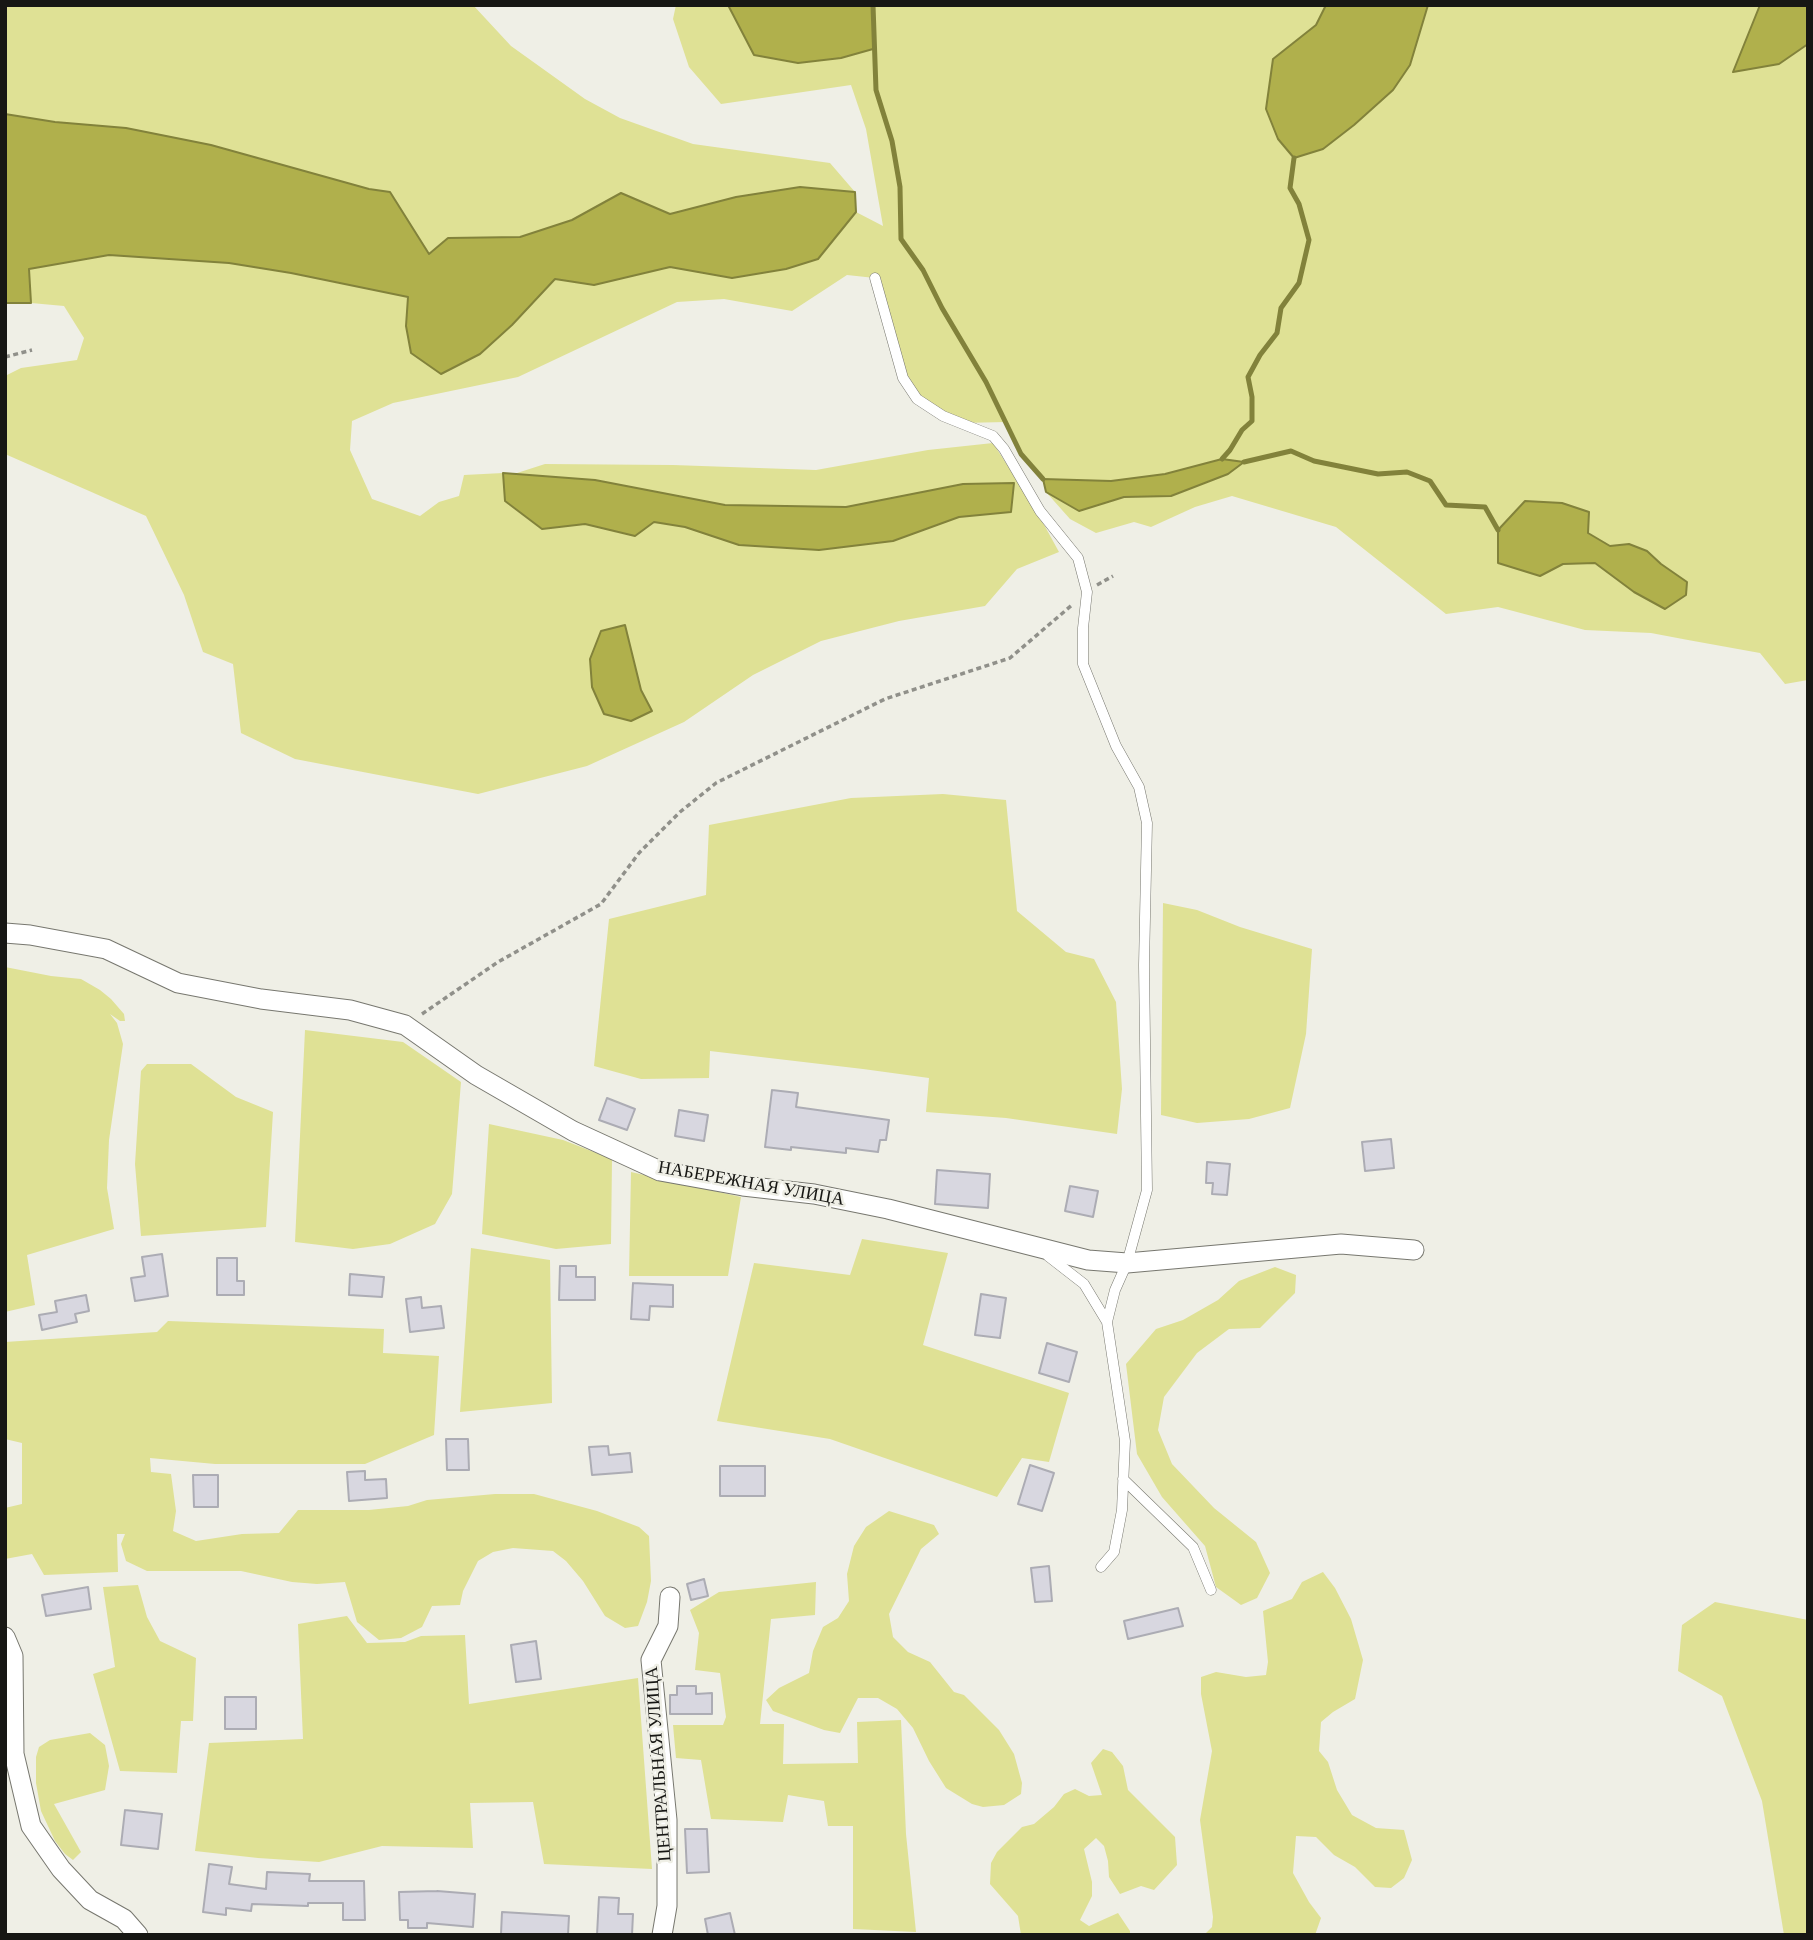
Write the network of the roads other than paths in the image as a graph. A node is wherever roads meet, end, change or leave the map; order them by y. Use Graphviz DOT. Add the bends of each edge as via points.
graph roads {
  1 [pos="875,278"];
  2 [pos="5,933"];
  3 [pos="1036,1248"];
  4 [pos="1414,1250"];
  5 [pos="1127,1263"];
  6 [pos="1107,1322"];
  7 [pos="1123,1479"];
  8 [pos="1101,1567"];
  9 [pos="1211,1590"];
  10 [pos="670,1597"];
  11 [pos="5,1637"];
  12 [pos="138,1935"];
  13 [pos="662,1935"];
  1 -- 5 [label="lane" via="903,378 917,399 943,416 993,436 1040,510 1078,558 1087,592 1083,664 1116,746 1139,787 1147,823 1147,1190"];
  2 -- 3 [label="street, НАБЕРЕЖНАЯ УЛИЦА" via="106,949 178,983 350,1010 405,1026 476,1075 573,1131 660,1171 888,1209"];
  3 -- 5 [label="street, НАБЕРЕЖНАЯ УЛИЦА"];
  3 -- 6 [label="lane" via="1084,1284"];
  4 -- 5 [label="street, НАБЕРЕЖНАЯ УЛИЦА" via="1341,1244"];
  5 -- 6 [label="lane"];
  6 -- 7 [label="lane" via="1125,1441"];
  7 -- 8 [label="lane" via="1114,1552"];
  7 -- 9 [label="lane" via="1193,1547"];
  10 -- 13 [label="street, ЦЕНТРАЛЬНАЯ УЛИЦА" via="668,1626 651,1660 667,1820 667,1906"];
  11 -- 12 [label="street" via="13,1656 14,1754 31,1826 90,1900 124,1919"];
}
